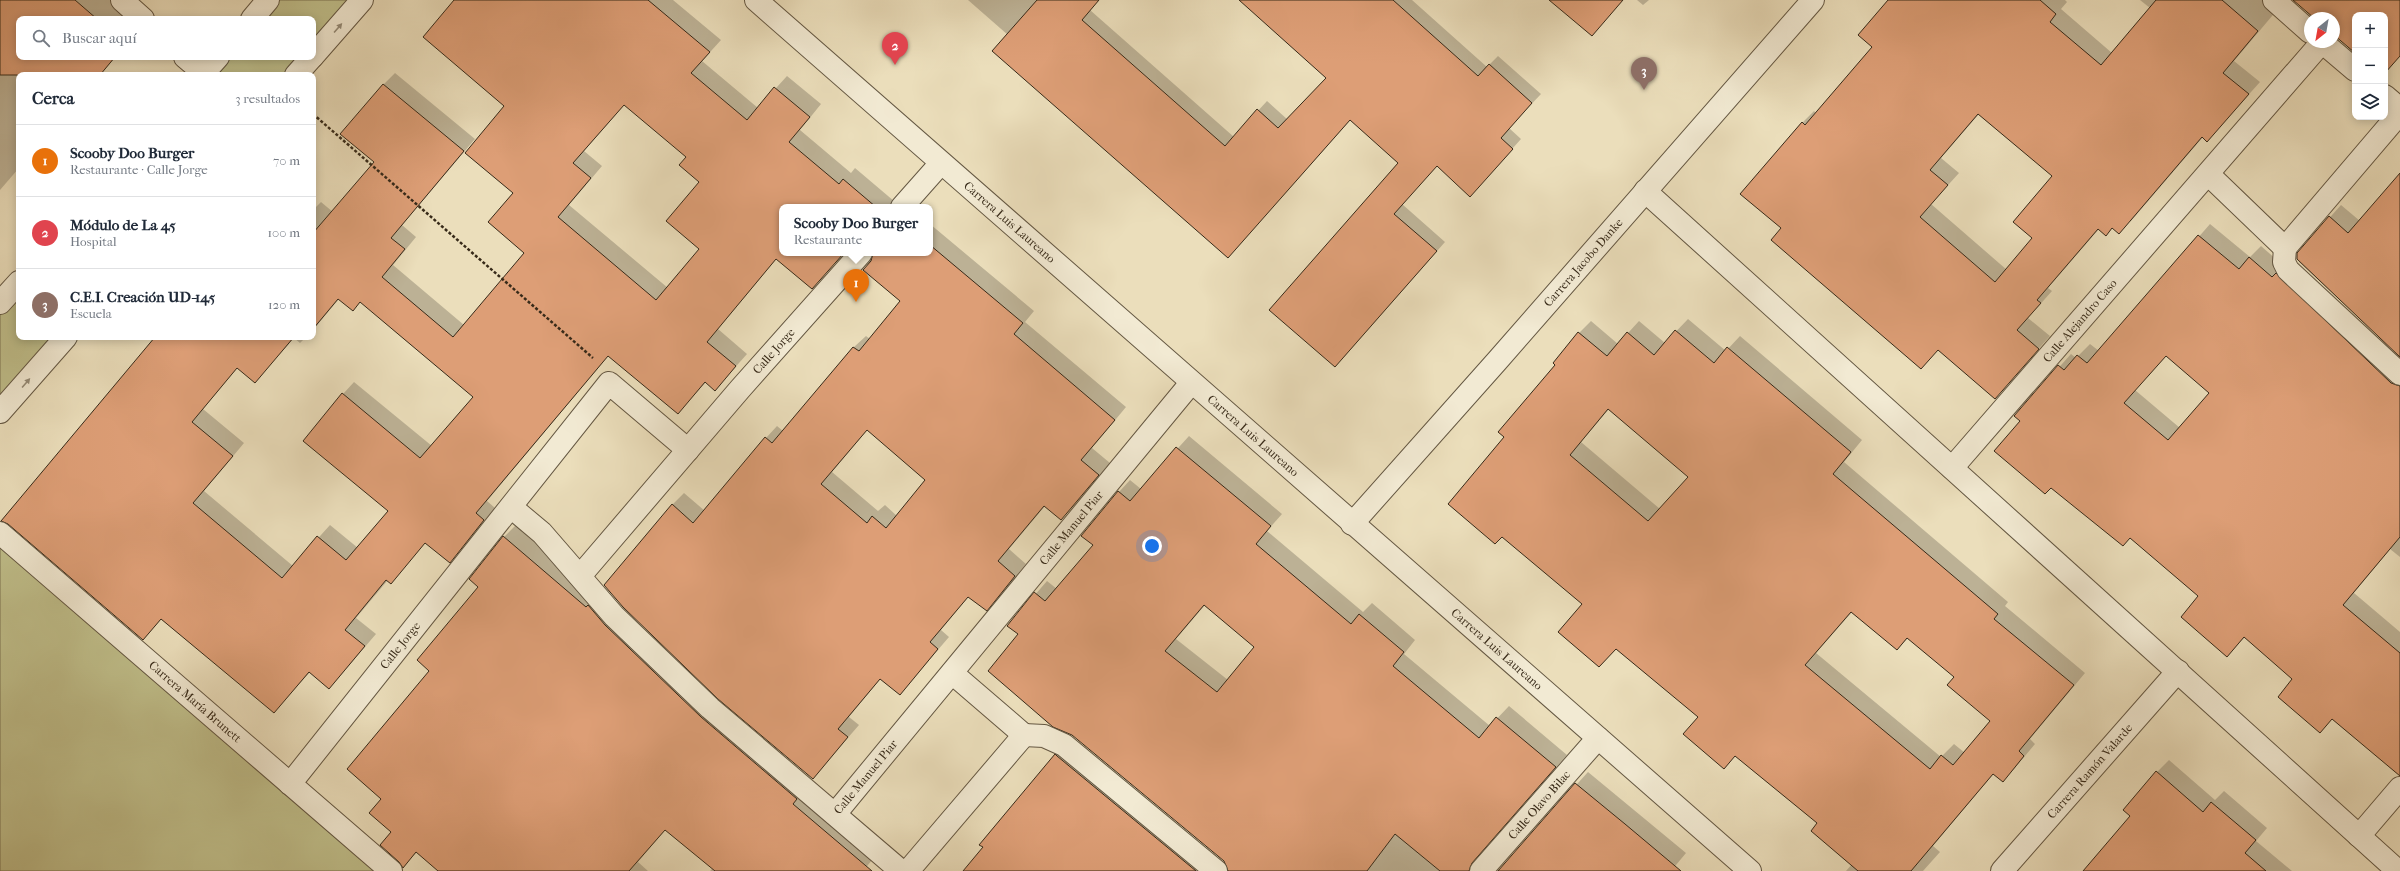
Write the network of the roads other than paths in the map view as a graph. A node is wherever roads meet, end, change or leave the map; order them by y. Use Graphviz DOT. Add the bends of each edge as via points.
graph roads {
  1 [pos="122,0"];
  2 [pos="268,0"];
  3 [pos="362,0"];
  4 [pos="756,0"];
  5 [pos="1813,0"];
  6 [pos="2274,0"];
  7 [pos="140,16"];
  8 [pos="255,16"];
  9 [pos="2304,27"];
  10 [pos="2317,48"];
  11 [pos="2329,48"];
  12 [pos="316,53"];
  13 [pos="188,60"];
  14 [pos="215,60"];
  15 [pos="309,60"];
  16 [pos="2352,67"];
  17 [pos="201,72"];
  18 [pos="205,72"];
  19 [pos="299,72"];
  20 [pos="2388,99"];
  21 [pos="2400,109"];
  22 [pos="2400,113"];
  23 [pos="941,163"];
  24 [pos="2208,174"];
  25 [pos="1645,192"];
  26 [pos="905,204"];
  27 [pos="2285,248"];
  28 [pos="858,256"];
  29 [pos="16,285"];
  30 [pos="0,303"];
  31 [pos="63,340"];
  32 [pos="2400,374"];
  33 [pos="1191,383"];
  34 [pos="0,412"];
  35 [pos="688,450"];
  36 [pos="1952,468"];
  37 [pos="511,507"];
  38 [pos="1352,524"];
  39 [pos="0,533"];
  40 [pos="580,576"];
  41 [pos="2178,671"];
  42 [pos="952,673"];
  43 [pos="1024,735"];
  44 [pos="1598,738"];
  45 [pos="290,784"];
  46 [pos="2400,788"];
  47 [pos="835,814"];
  48 [pos="2359,836"];
  49 [pos="391,871"];
  50 [pos="901,871"];
  51 [pos="908,871"];
  52 [pos="1216,871"];
  53 [pos="1481,871"];
  54 [pos="1750,871"];
  55 [pos="2002,871"];
  56 [pos="2398,871"];
  1 -- 7 [label="street"];
  2 -- 8 [label="street"];
  12 -- 3 [label="street, one-way"];
  4 -- 23 [label="street, Carrera Luis Laureano"];
  5 -- 25 [label="street, Carrera Jacobo Danke"];
  6 -- 9 [label="street"];
  10 -- 24 [label="street, Calle Alejandro Caso"];
  11 -- 16 [label="street, Calle Alejandro Caso"];
  13 -- 17 [label="street"];
  14 -- 18 [label="street"];
  15 -- 19 [label="street"];
  20 -- 21 [label="street"];
  22 -- 27 [label="street"];
  23 -- 26 [label="street"];
  23 -- 33 [label="street, Carrera Luis Laureano"];
  24 -- 27 [label="street"];
  24 -- 36 [label="street, Calle Alejandro Caso"];
  25 -- 36 [label="street"];
  25 -- 38 [label="street, Carrera Jacobo Danke"];
  27 -- 32 [label="street" via="2284,262 2288,270"];
  28 -- 35 [label="street, Calle Jorge"];
  29 -- 30 [label="street"];
  34 -- 31 [label="street, one-way"];
  33 -- 38 [label="street, Carrera Luis Laureano"];
  33 -- 42 [label="street, Calle Manuel Piar"];
  35 -- 37 [label="street, Calle Jorge" via="609,383"];
  35 -- 40 [label="street, Calle Jorge"];
  36 -- 41 [label="street"];
  37 -- 40 [label="street" via="542,534"];
  37 -- 45 [label="street, Calle Jorge"];
  38 -- 44 [label="street, Carrera Luis Laureano"];
  39 -- 45 [label="street, Carrera María Brunett"];
  40 -- 47 [label="street" via="645,647 710,708"];
  41 -- 48 [label="street"];
  41 -- 55 [label="street, Carrera Ramón Valarde"];
  42 -- 43 [label="street"];
  42 -- 47 [label="street, Calle Manuel Piar"];
  43 -- 51 [label="street"];
  43 -- 52 [label="street" via="1044,736 1064,744"];
  44 -- 53 [label="street, Calle Olavo Bilac"];
  44 -- 54 [label="street, Carrera Luis Laureano"];
  45 -- 49 [label="street, Carrera María Brunett"];
  46 -- 48 [label="street"];
  47 -- 50 [label="street, Calle Manuel Piar"];
  48 -- 56 [label="street"];
}
